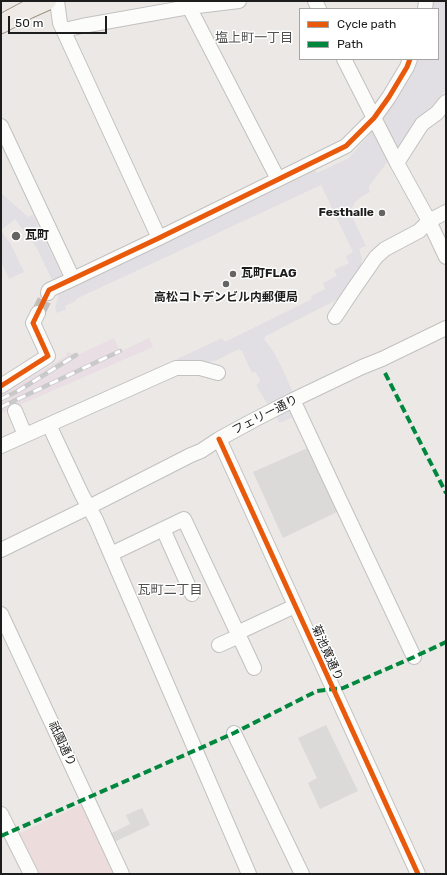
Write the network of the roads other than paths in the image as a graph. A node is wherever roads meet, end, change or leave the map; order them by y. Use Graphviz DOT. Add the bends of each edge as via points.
graph roads {
  1 [pos="47,1"];
  2 [pos="57,1"];
  3 [pos="239,1"];
  4 [pos="190,8"];
  5 [pos="1,24"];
  6 [pos="64,30"];
  7 [pos="345,60"];
  8 [pos="410,60"];
  9 [pos="446,102"];
  10 [pos="374,118"];
  11 [pos="1,126"];
  12 [pos="397,164"];
  13 [pos="278,179"];
  14 [pos="446,212"];
  15 [pos="429,221"];
  16 [pos="159,238"];
  17 [pos="446,257"];
  18 [pos="73,279"];
  19 [pos="48,293"];
  20 [pos="38,313"];
  21 [pos="335,318"];
  22 [pos="446,328"];
  23 [pos="218,373"];
  24 [pos="2,384"];
  25 [pos="294,400"];
  26 [pos="14,411"];
  27 [pos="49,425"];
  28 [pos="25,435"];
  29 [pos="219,439"];
  30 [pos="1,446"];
  31 [pos="89,507"];
  32 [pos="163,529"];
  33 [pos="1,550"];
  34 [pos="111,554"];
  35 [pos="192,594"];
  36 [pos="295,606"];
  37 [pos="1,614"];
  38 [pos="237,633"];
  39 [pos="220,645"];
  40 [pos="414,657"];
  41 [pos="254,668"];
  42 [pos="234,733"];
  43 [pos="1,814"];
  44 [pos="31,874"];
  45 [pos="122,874"];
  46 [pos="249,874"];
  47 [pos="302,874"];
  48 [pos="418,874"];
  1 -- 5 [label="main road"];
  2 -- 6 [label="street" via="60,23"];
  3 -- 4 [label="street"];
  4 -- 6 [label="street"];
  4 -- 13 [label="street"];
  6 -- 16 [label="street"];
  7 -- 10 [label="street"];
  8 -- 10 [label="street"];
  9 -- 12 [label="street" via="437,113 422,124"];
  10 -- 12 [label="street"];
  10 -- 13 [label="street" via="346,146"];
  11 -- 18 [label="street"];
  12 -- 15 [label="street"];
  13 -- 16 [label="street"];
  14 -- 15 [label="street"];
  15 -- 17 [label="street"];
  15 -- 21 [label="street" via="419,231 385,249 376,257"];
  16 -- 18 [label="street"];
  18 -- 19 [label="street" via="49,290"];
  20 -- 24 [label="street" via="33,323 48,356"];
  22 -- 25 [label="street, フェリー通り"];
  23 -- 27 [label="street" via="200,368 176,368"];
  25 -- 29 [label="street, フェリー通り"];
  25 -- 40 [label="street"];
  26 -- 28 [label="street"];
  27 -- 28 [label="street"];
  27 -- 31 [label="street"];
  28 -- 30 [label="street"];
  29 -- 31 [label="street, フェリー通り" via="201,451"];
  29 -- 36 [label="street, 菊池寛通り"];
  31 -- 33 [label="street, フェリー通り"];
  31 -- 34 [label="street"];
  32 -- 34 [label="street"];
  32 -- 35 [label="street"];
  32 -- 38 [label="street" via="184,519"];
  34 -- 46 [label="street"];
  36 -- 38 [label="street"];
  36 -- 48 [label="street, 菊池寛通り"];
  37 -- 45 [label="street, 祇園通り"];
  38 -- 39 [label="street" via="237,637"];
  38 -- 41 [label="street"];
  42 -- 47 [label="street"];
  43 -- 44 [label="street"];
}
